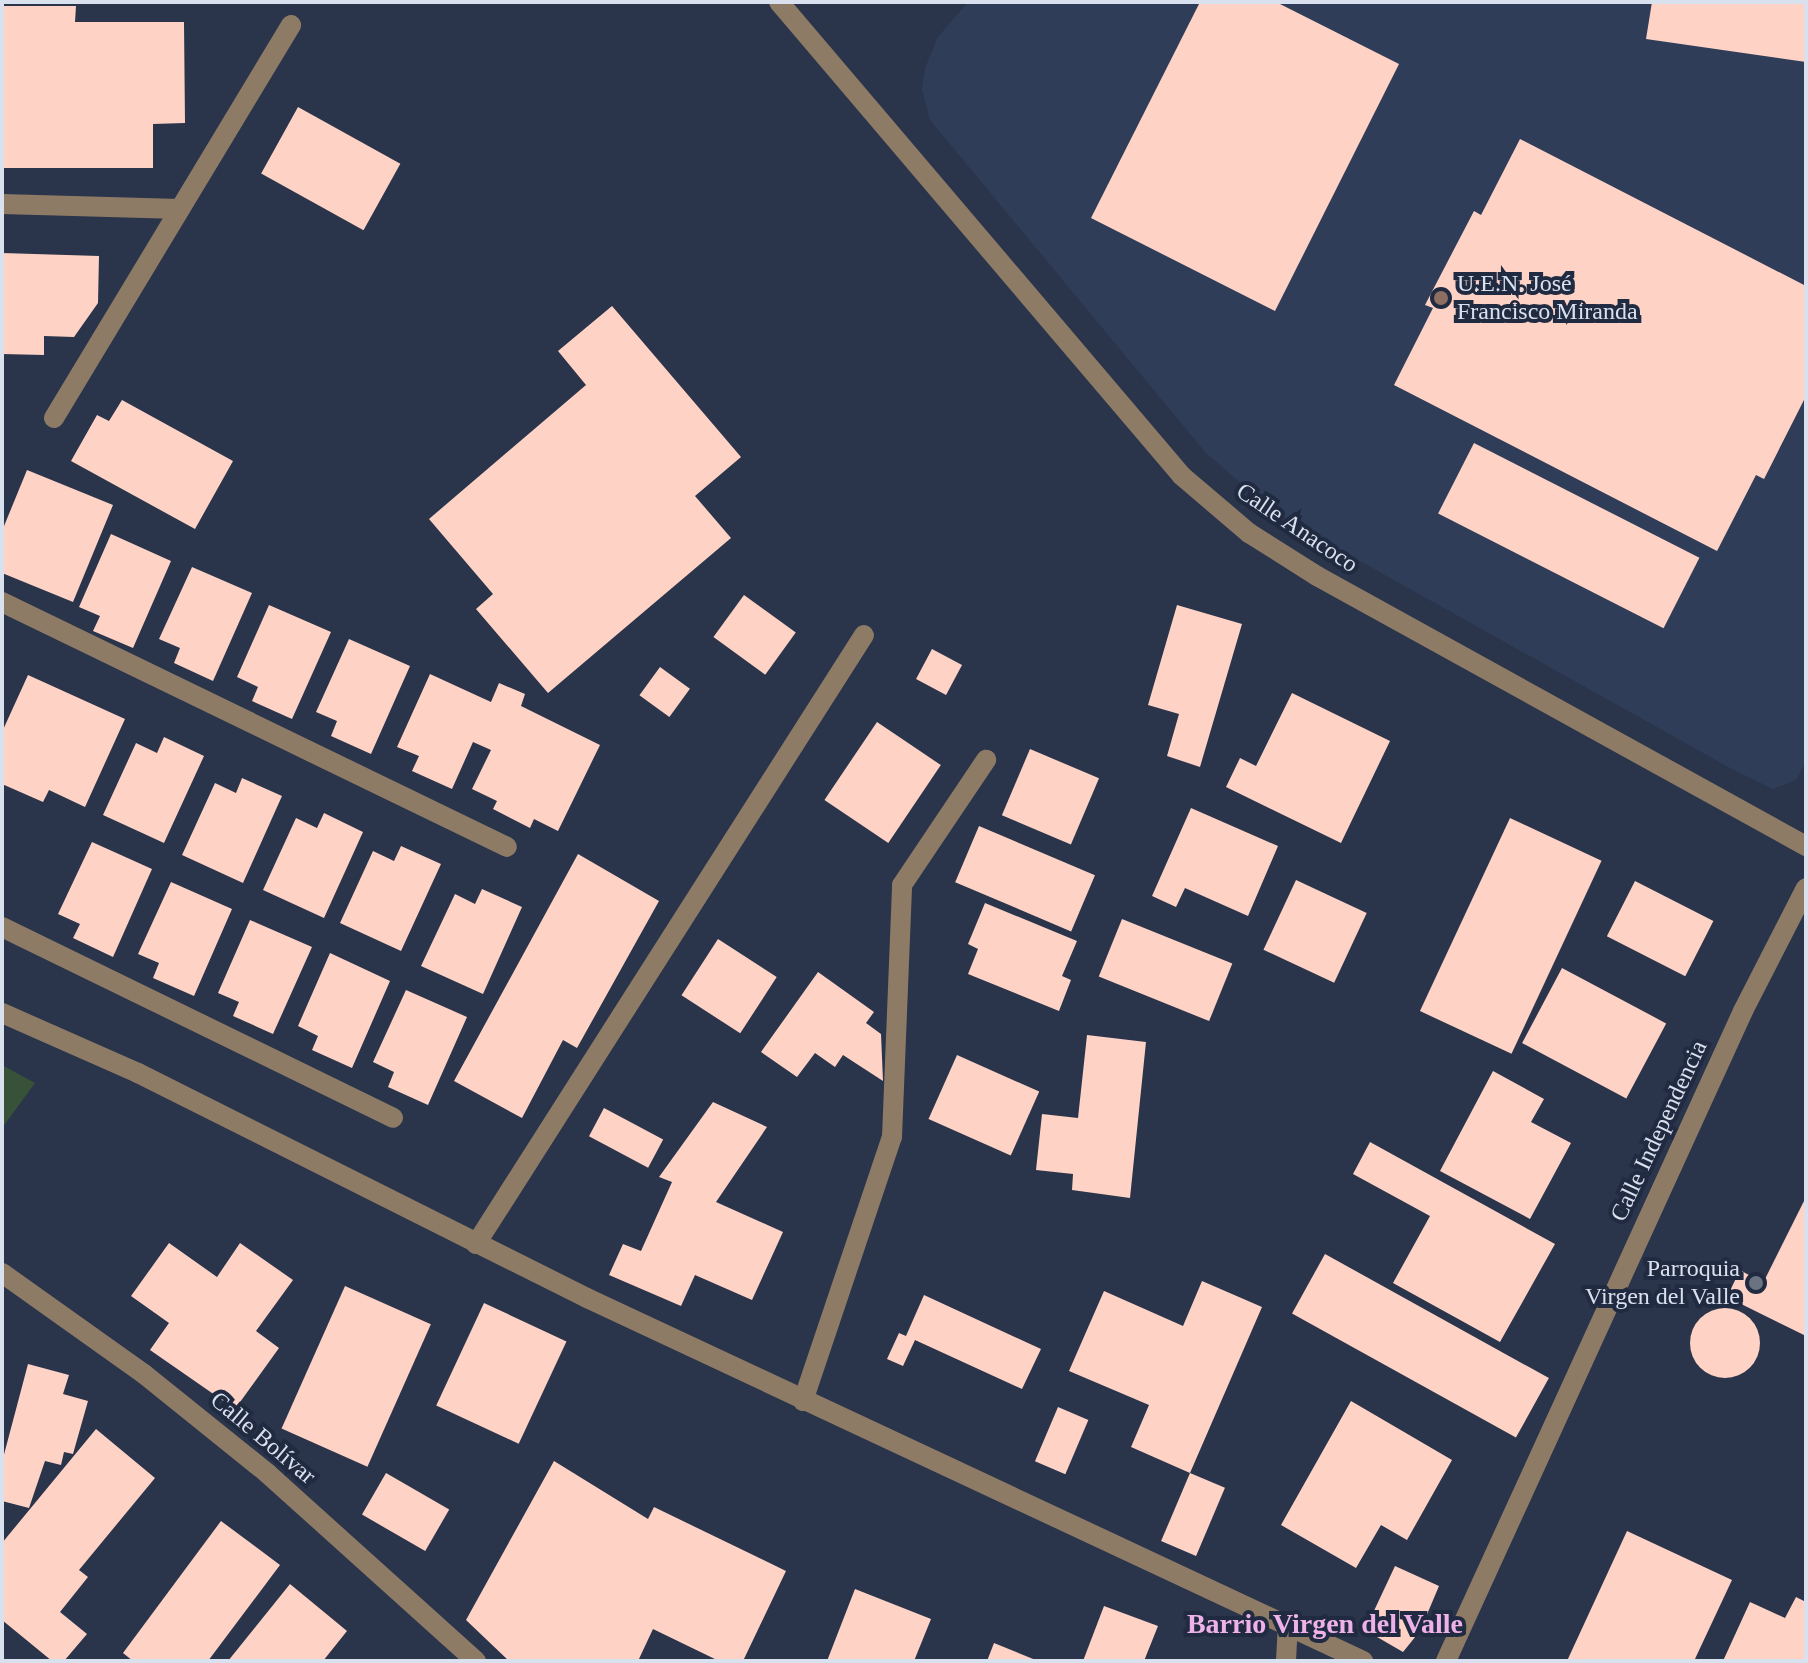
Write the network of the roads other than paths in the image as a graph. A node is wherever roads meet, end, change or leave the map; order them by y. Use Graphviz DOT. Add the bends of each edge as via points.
graph roads {
  1 [pos="779,2"];
  2 [pos="291,25"];
  3 [pos="2,204"];
  4 [pos="180,209"];
  5 [pos="54,418"];
  6 [pos="2,602"];
  7 [pos="864,635"];
  8 [pos="986,760"];
  9 [pos="1806,846"];
  10 [pos="507,847"];
  11 [pos="1806,888"];
  12 [pos="2,927"];
  13 [pos="2,1013"];
  14 [pos="393,1118"];
  15 [pos="476,1244"];
  16 [pos="2,1273"];
  17 [pos="803,1401"];
  18 [pos="1288,1626"];
  19 [pos="476,1661"];
  20 [pos="1286,1661"];
  21 [pos="1363,1661"];
  22 [pos="1446,1661"];
  1 -- 9 [label="street, Calle Anacoco" via="1182,476 1249,533 1345,592"];
  2 -- 4 [label="street"];
  3 -- 4 [label="street"];
  4 -- 5 [label="street"];
  6 -- 10 [label="street"];
  7 -- 15 [label="street"];
  8 -- 17 [label="street" via="902,885 892,1137"];
  11 -- 22 [label="street, Calle Independencia" via="1743,1011"];
  12 -- 14 [label="street"];
  13 -- 15 [label="street" via="138,1073"];
  15 -- 17 [label="street"];
  16 -- 19 [label="street, Calle Bolívar" via="144,1374 267,1473"];
  17 -- 18 [label="street"];
  18 -- 20 [label="street"];
  18 -- 21 [label="street"];
}
